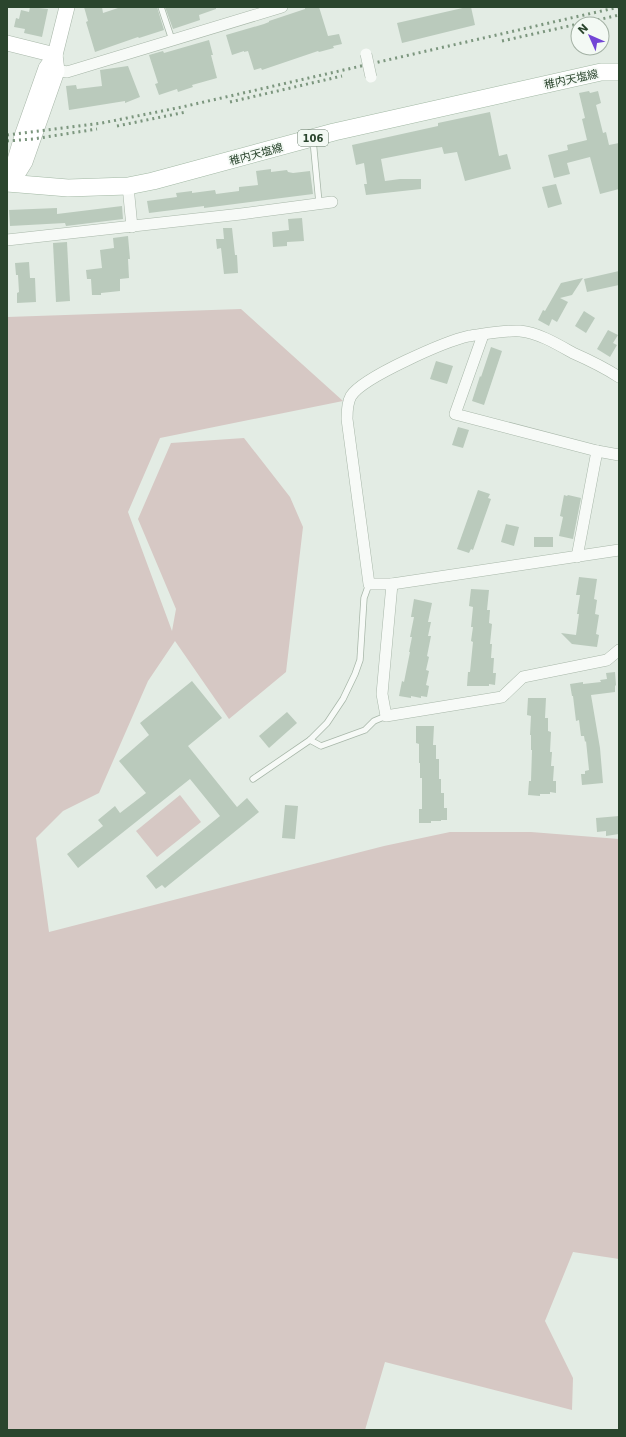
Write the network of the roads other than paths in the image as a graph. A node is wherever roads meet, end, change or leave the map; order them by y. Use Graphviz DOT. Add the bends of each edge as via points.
graph roads {
  1 [pos="68,7"];
  2 [pos="161,7"];
  3 [pos="282,7"];
  4 [pos="172,40"];
  5 [pos="7,43"];
  6 [pos="366,54"];
  7 [pos="55,55"];
  8 [pos="51,69"];
  9 [pos="619,72"];
  10 [pos="371,77"];
  11 [pos="313,138"];
  12 [pos="10,183"];
  13 [pos="128,186"];
  14 [pos="332,202"];
  15 [pos="319,203"];
  16 [pos="132,227"];
  17 [pos="7,240"];
  18 [pos="483,335"];
  19 [pos="619,377"];
  20 [pos="597,450"];
  21 [pos="619,455"];
  22 [pos="619,550"];
  23 [pos="577,556"];
  24 [pos="369,584"];
  25 [pos="392,584"];
  26 [pos="619,650"];
  27 [pos="386,716"];
  28 [pos="310,740"];
  29 [pos="253,779"];
  1 -- 7 [label="street"];
  2 -- 4 [label="lane"];
  3 -- 4 [label="street"];
  4 -- 8 [label="street" via="66,72"];
  5 -- 7 [label="street"];
  6 -- 10 [label="street, bridge"];
  7 -- 8 [label="street"];
  8 -- 12 [label="street" via="25,162"];
  9 -- 11 [label="main road, 稚内天塩線 / 106" via="601,72"];
  11 -- 13 [label="main road, 稚内天塩線 / 106" via="153,182"];
  11 -- 15 [label="lane"];
  12 -- 13 [label="main road, 稚内天塩線 / 106" via="68,188"];
  13 -- 16 [label="street"];
  14 -- 15 [label="street"];
  15 -- 16 [label="street"];
  16 -- 17 [label="street"];
  18 -- 19 [label="street" via="520,331 540,336"];
  18 -- 20 [label="street" via="455,414"];
  18 -- 24 [label="street" via="469,336 410,359 362,384 351,396 347,407 347,419"];
  20 -- 21 [label="street"];
  20 -- 23 [label="street"];
  22 -- 23 [label="street"];
  23 -- 25 [label="street"];
  24 -- 25 [label="street"];
  24 -- 28 [label="lane" via="364,598 360,660 355,674 327,723"];
  25 -- 27 [label="street" via="382,694"];
  26 -- 27 [label="street" via="606,660 523,677 502,697"];
  27 -- 28 [label="lane" via="374,721 365,730 321,746"];
  28 -- 29 [label="lane"];
}
